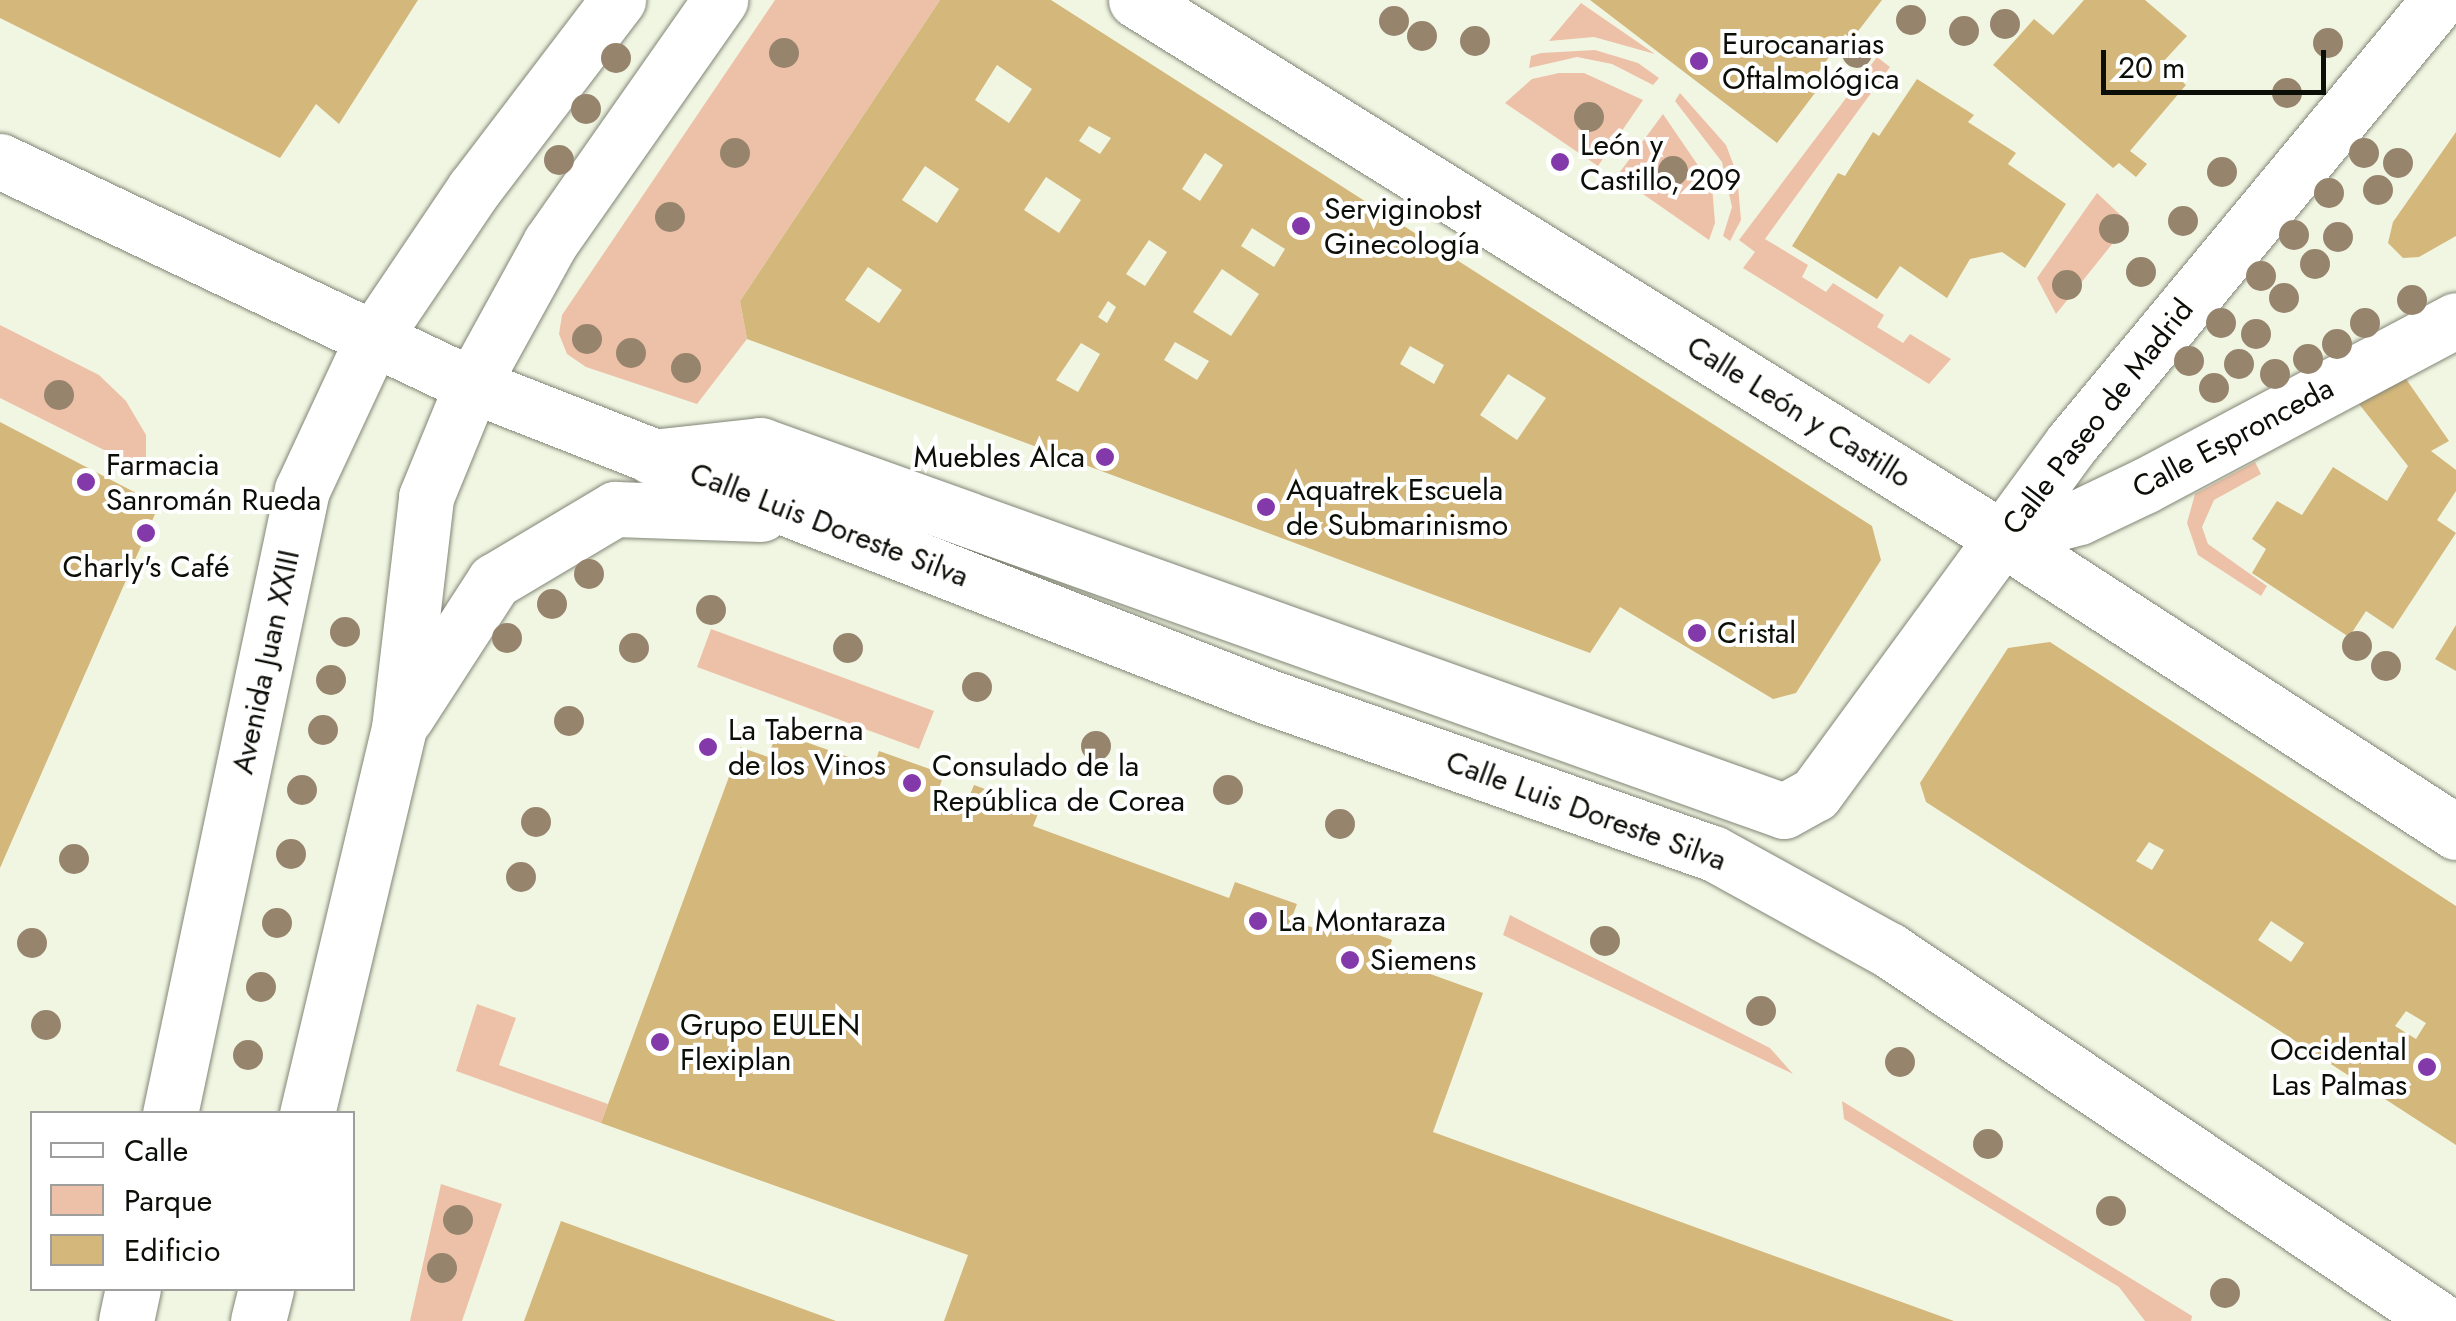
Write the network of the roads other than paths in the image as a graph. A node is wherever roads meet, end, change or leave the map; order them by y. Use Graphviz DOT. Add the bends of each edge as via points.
graph roads {
  1 [pos="618,0"];
  2 [pos="720,0"];
  3 [pos="1136,0"];
  4 [pos="2440,0"];
  5 [pos="0,161"];
  6 [pos="2456,320"];
  7 [pos="372,340"];
  8 [pos="472,385"];
  9 [pos="652,457"];
  10 [pos="814,517"];
  11 [pos="2002,538"];
  12 [pos="399,728"];
  13 [pos="1753,802"];
  14 [pos="2456,832"];
  15 [pos="171,1111"];
  16 [pos="309,1111"];
  17 [pos="132,1291"];
  18 [pos="265,1291"];
  19 [pos="126,1321"];
  20 [pos="258,1321"];
  21 [pos="2441,1321"];
  1 -- 7 [label="street, Avenida Juan XXIII" via="474,190"];
  2 -- 8 [label="street" via="550,243"];
  3 -- 11 [label="street, Calle León y Castillo"];
  4 -- 11 [label="street, Calle Paseo de Madrid" via="2072,442"];
  5 -- 7 [label="street, Calle Luis Doreste Silva"];
  6 -- 11 [label="street, Calle Espronceda" via="2144,486 2078,516"];
  7 -- 8 [label="street, Calle Luis Doreste Silva"];
  7 -- 15 [label="street, Avenida Juan XXIII" via="302,490"];
  8 -- 9 [label="street, Calle Luis Doreste Silva"];
  8 -- 12 [label="street" via="426,497"];
  9 -- 10 [label="street, Calle Luis Doreste Silva"];
  9 -- 13 [label="street, Calle Luis Doreste Silva" via="760,445"];
  10 -- 12 [label="street" via="615,508 494,582"];
  10 -- 21 [label="street, Calle Luis Doreste Silva" via="1266,696 1713,854 1888,950"];
  11 -- 13 [label="street, Calle Paseo de Madrid" via="1815,794 1784,811"];
  11 -- 14 [label="street, Calle León y Castillo"];
  12 -- 16 [label="street"];
  17 -- 19 [label="street"];
  18 -- 20 [label="street"];
}
